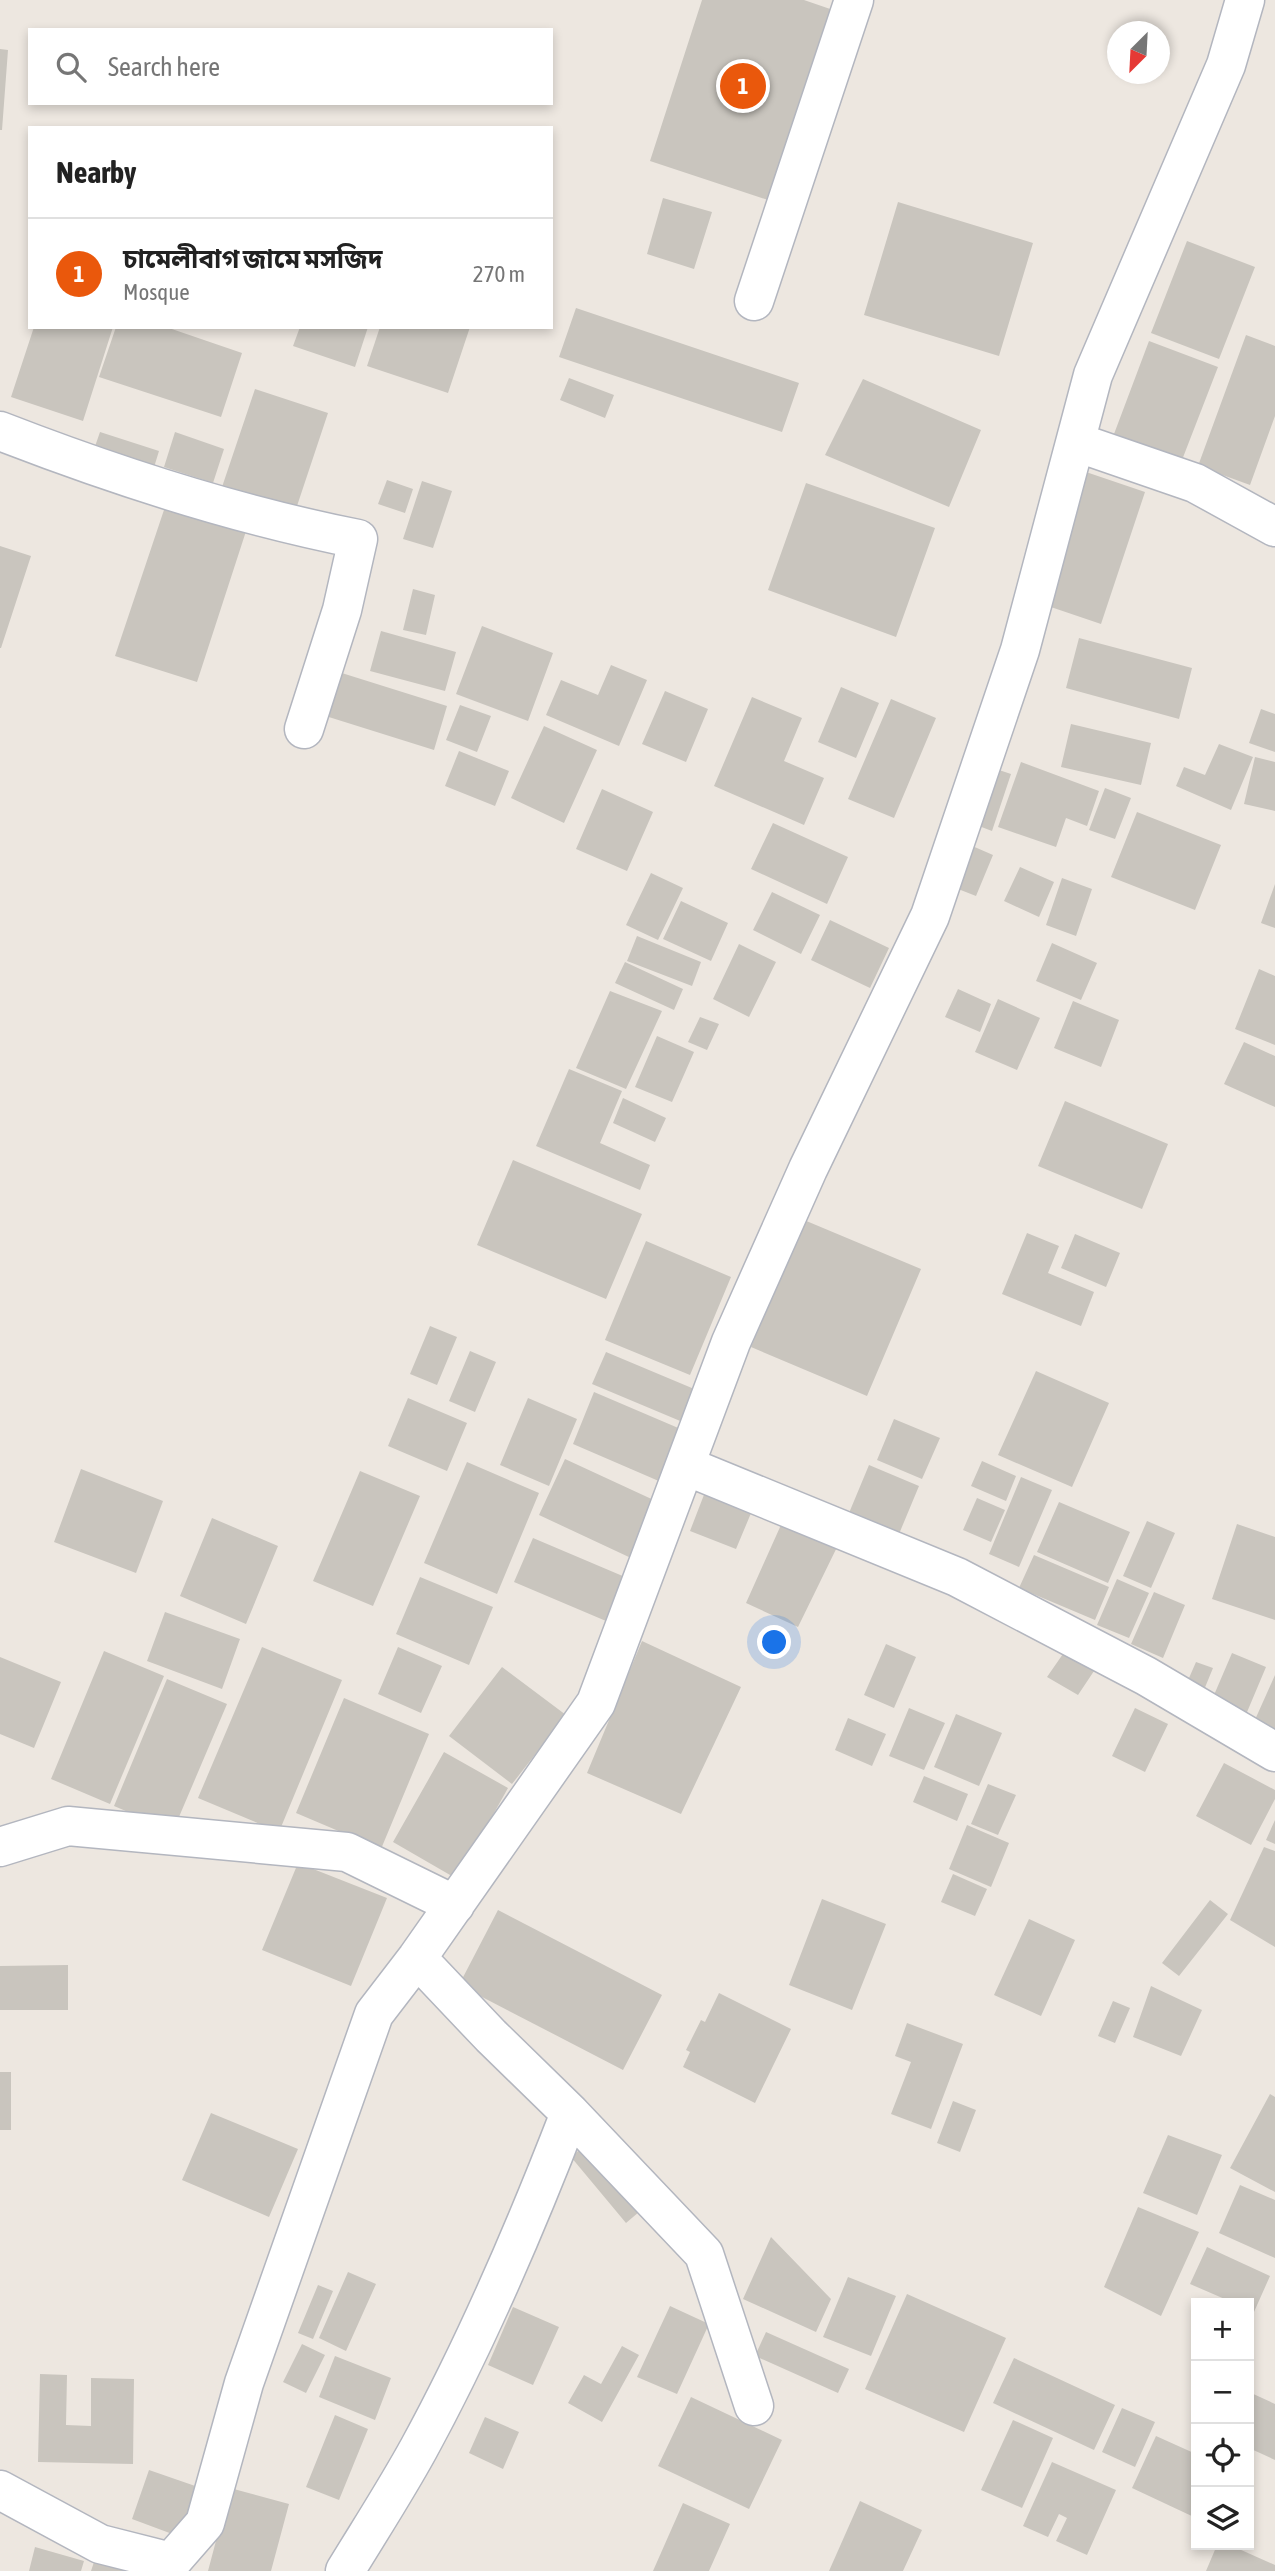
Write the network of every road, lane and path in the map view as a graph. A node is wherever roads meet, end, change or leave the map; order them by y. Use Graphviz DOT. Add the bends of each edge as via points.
graph roads {
  1 [pos="854,0"];
  2 [pos="1245,0"];
  3 [pos="754,301"];
  4 [pos="0,431"];
  5 [pos="1076,442"];
  6 [pos="1275,527"];
  7 [pos="304,729"];
  8 [pos="686,1466"];
  9 [pos="1275,1752"];
  10 [pos="0,1847"];
  11 [pos="455,1905"];
  12 [pos="418,1958"];
  13 [pos="570,2113"];
  14 [pos="754,2406"];
  15 [pos="0,2490"];
  16 [pos="345,2571"];
  1 -- 3 [label="street"];
  2 -- 5 [label="street" via="1226,65 1093,375"];
  4 -- 7 [label="street" via="74,460 288,525 358,539 342,610"];
  5 -- 6 [label="street" via="1195,483"];
  5 -- 8 [label="street" via="1020,650 930,916 731,1342"];
  8 -- 9 [label="street" via="957,1577 1146,1676"];
  8 -- 11 [label="street" via="596,1703"];
  10 -- 11 [label="street" via="68,1826 347,1852"];
  11 -- 12 [label="street"];
  12 -- 13 [label="street"];
  12 -- 15 [label="street" via="374,2014 244,2384 205,2523 171,2562 100,2544"];
  13 -- 14 [label="street" via="704,2254"];
  13 -- 16 [label="street" via="466,2356 419,2449"];
}
